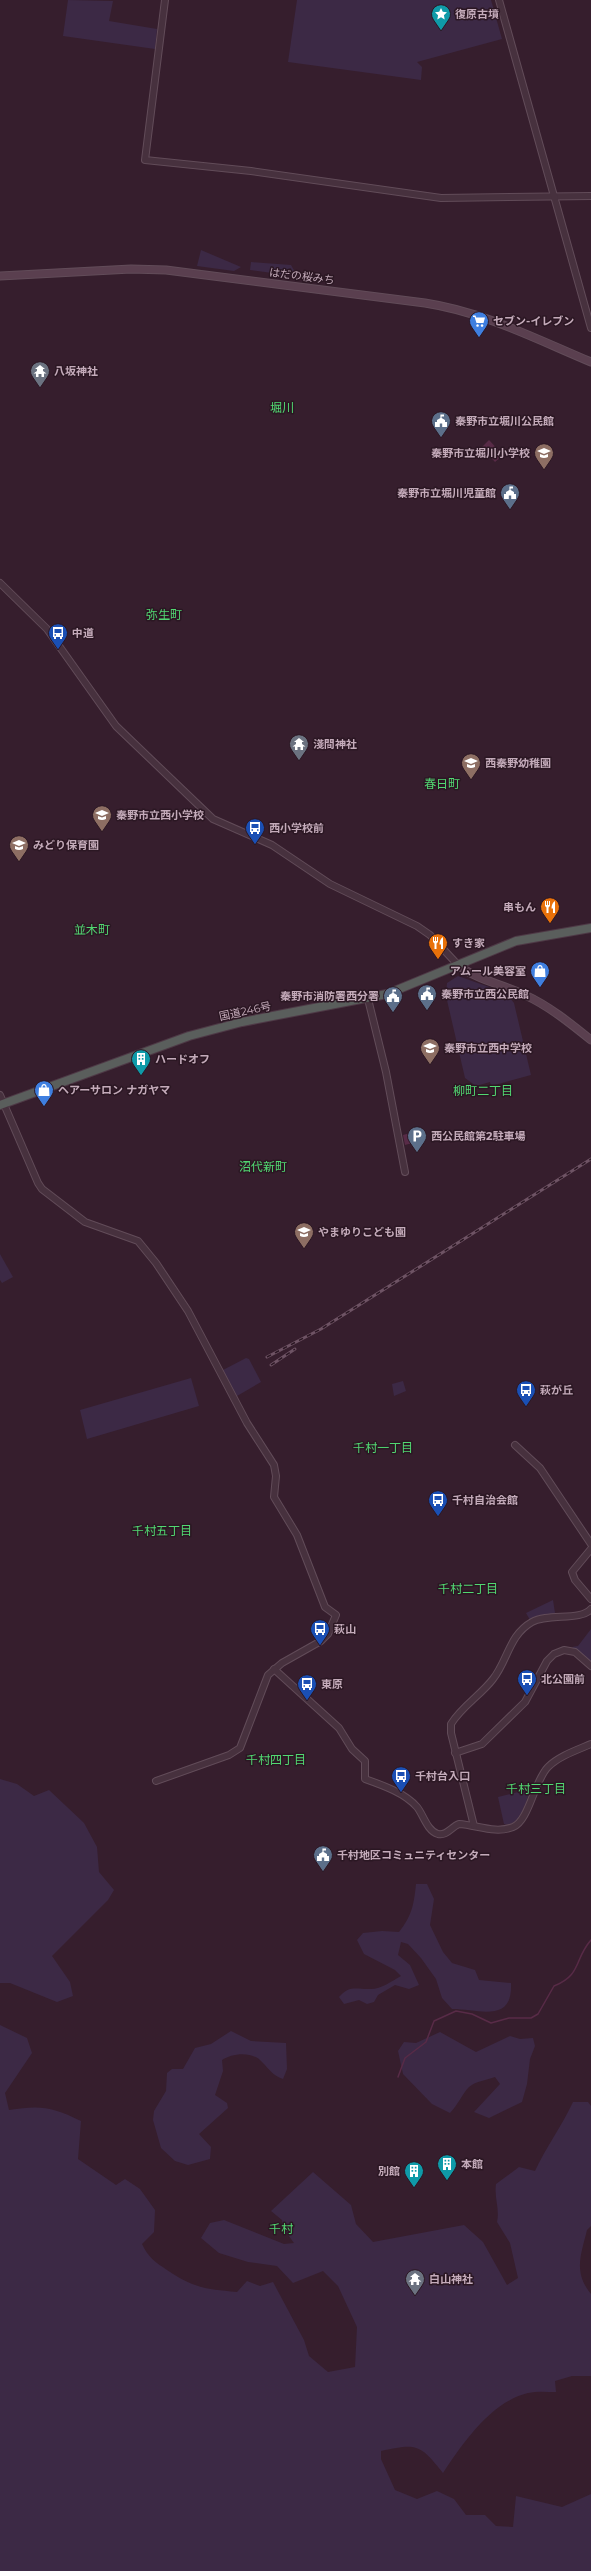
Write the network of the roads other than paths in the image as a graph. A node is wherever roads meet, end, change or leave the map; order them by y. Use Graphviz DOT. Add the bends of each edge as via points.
graph roads {
  1 [pos="165,0"];
  2 [pos="500,0"];
  3 [pos="554,195"];
  4 [pos="591,196"];
  5 [pos="0,276"];
  6 [pos="591,328"];
  7 [pos="591,362"];
  8 [pos="0,583"];
  9 [pos="591,928"];
  10 [pos="458,965"];
  11 [pos="368,999"];
  12 [pos="591,1040"];
  13 [pos="0,1095"];
  14 [pos="2,1105"];
  15 [pos="405,1172"];
  16 [pos="515,1445"];
  17 [pos="591,1544"];
  18 [pos="591,1549"];
  19 [pos="591,1599"];
  20 [pos="591,1609"];
  21 [pos="591,1666"];
  22 [pos="274,1669"];
  23 [pos="591,1744"];
  24 [pos="455,1753"];
  25 [pos="156,1781"];
  26 [pos="474,1826"];
  1 -- 3 [label="street" via="145,160 251,171 441,198"];
  2 -- 3 [label="street"];
  3 -- 4 [label="street"];
  3 -- 6 [label="street"];
  5 -- 7 [label="main road, はだの桜みち" via="131,269 166,270 425,303 462,309 488,317"];
  8 -- 10 [label="street" via="47,629 116,726 213,820 272,845 330,884 416,926 430,935"];
  9 -- 10 [label="highway, 国道246号" via="516,941"];
  10 -- 11 [label="highway, 国道246号" via="410,986"];
  10 -- 12 [label="main road" via="469,973 543,1004"];
  11 -- 14 [label="highway, 国道246号" via="214,1028"];
  11 -- 15 [label="street" via="386,1072"];
  13 -- 14 [label="street"];
  14 -- 22 [label="street" via="42,1189 85,1222 136,1240 145,1248 188,1311 247,1422 274,1465 274,1497 297,1534 325,1607 336,1615 328,1634 321,1641"];
  16 -- 17 [label="street" via="540,1468"];
  18 -- 19 [label="street" via="572,1572 575,1580"];
  20 -- 24 [label="street" via="582,1615 540,1619 522,1628 492,1680 451,1724 450,1733"];
  21 -- 24 [label="street" via="578,1653 568,1650 557,1652 547,1661 525,1702 482,1744"];
  22 -- 25 [label="street" via="263,1686 240,1748 230,1755"];
  22 -- 26 [label="street" via="339,1728 352,1749 365,1761 365,1779 412,1802 435,1832 446,1833 459,1824"];
  23 -- 26 [label="street" via="548,1767 540,1777 517,1826 482,1829"];
  24 -- 26 [label="street"];
}
